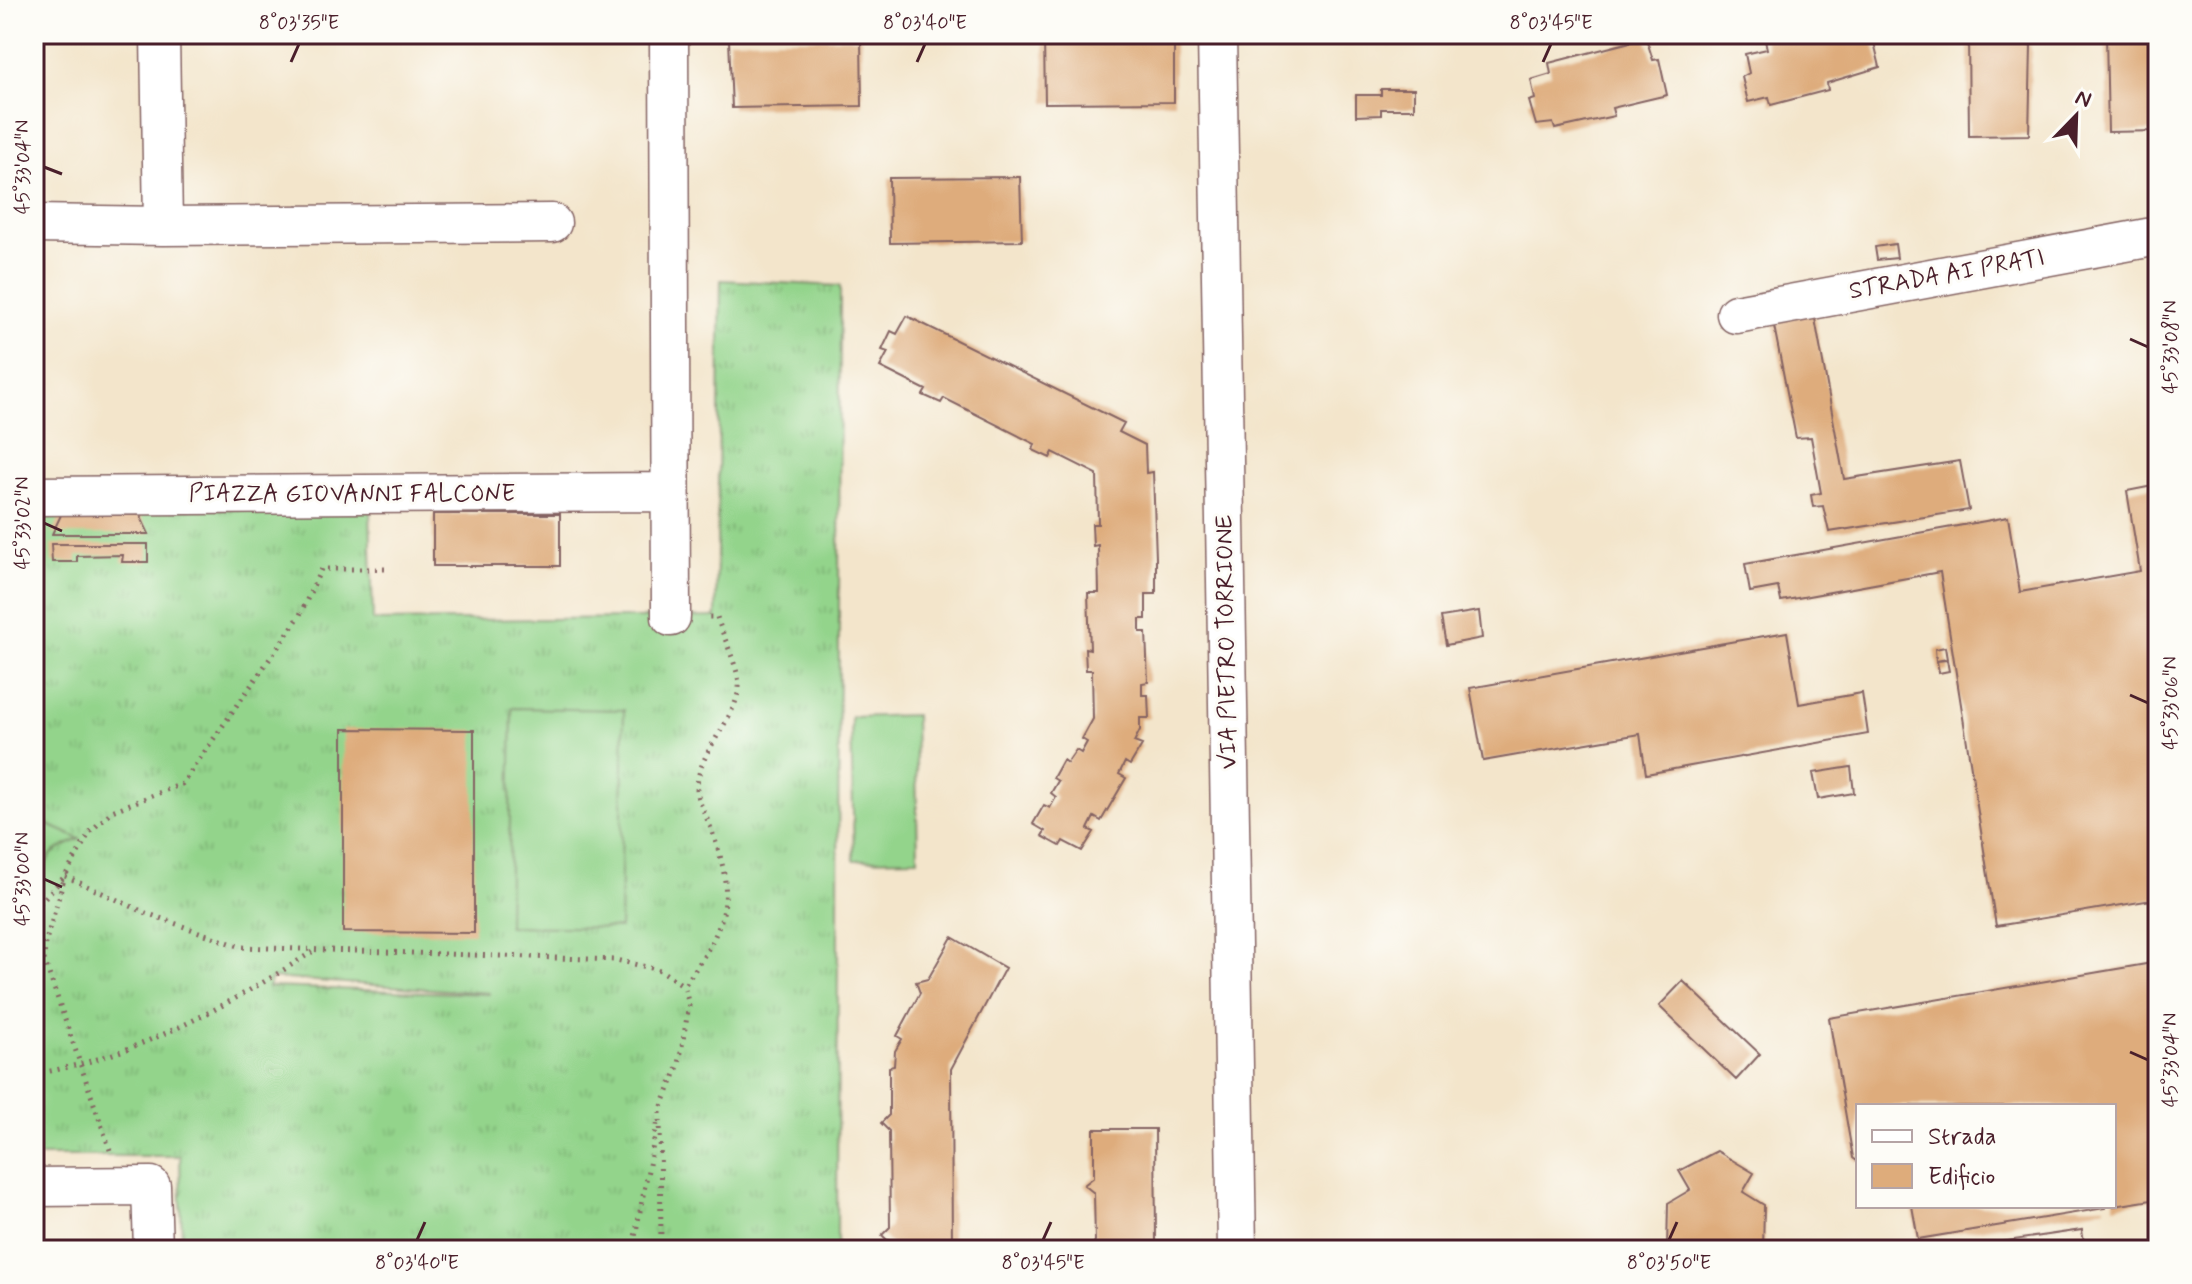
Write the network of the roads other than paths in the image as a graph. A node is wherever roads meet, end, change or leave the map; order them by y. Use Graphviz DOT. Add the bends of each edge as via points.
graph roads {
  1 [pos="160,34"];
  2 [pos="669,34"];
  3 [pos="1217,34"];
  4 [pos="552,223"];
  5 [pos="34,224"];
  6 [pos="163,226"];
  7 [pos="2158,236"];
  8 [pos="1736,314"];
  9 [pos="669,492"];
  10 [pos="34,496"];
  11 [pos="671,617"];
  12 [pos="34,1187"];
  13 [pos="153,1250"];
  14 [pos="1237,1250"];
  1 -- 6 [label="street"];
  2 -- 9 [label="street"];
  3 -- 14 [label="street, VIA PIETRO TORRIONE"];
  4 -- 6 [label="street"];
  5 -- 6 [label="street"];
  7 -- 8 [label="street, STRADA AI PRATI"];
  9 -- 10 [label="street, PIAZZA GIOVANNI FALCONE"];
  9 -- 11 [label="street"];
  12 -- 13 [label="street" via="151,1186"];
}
